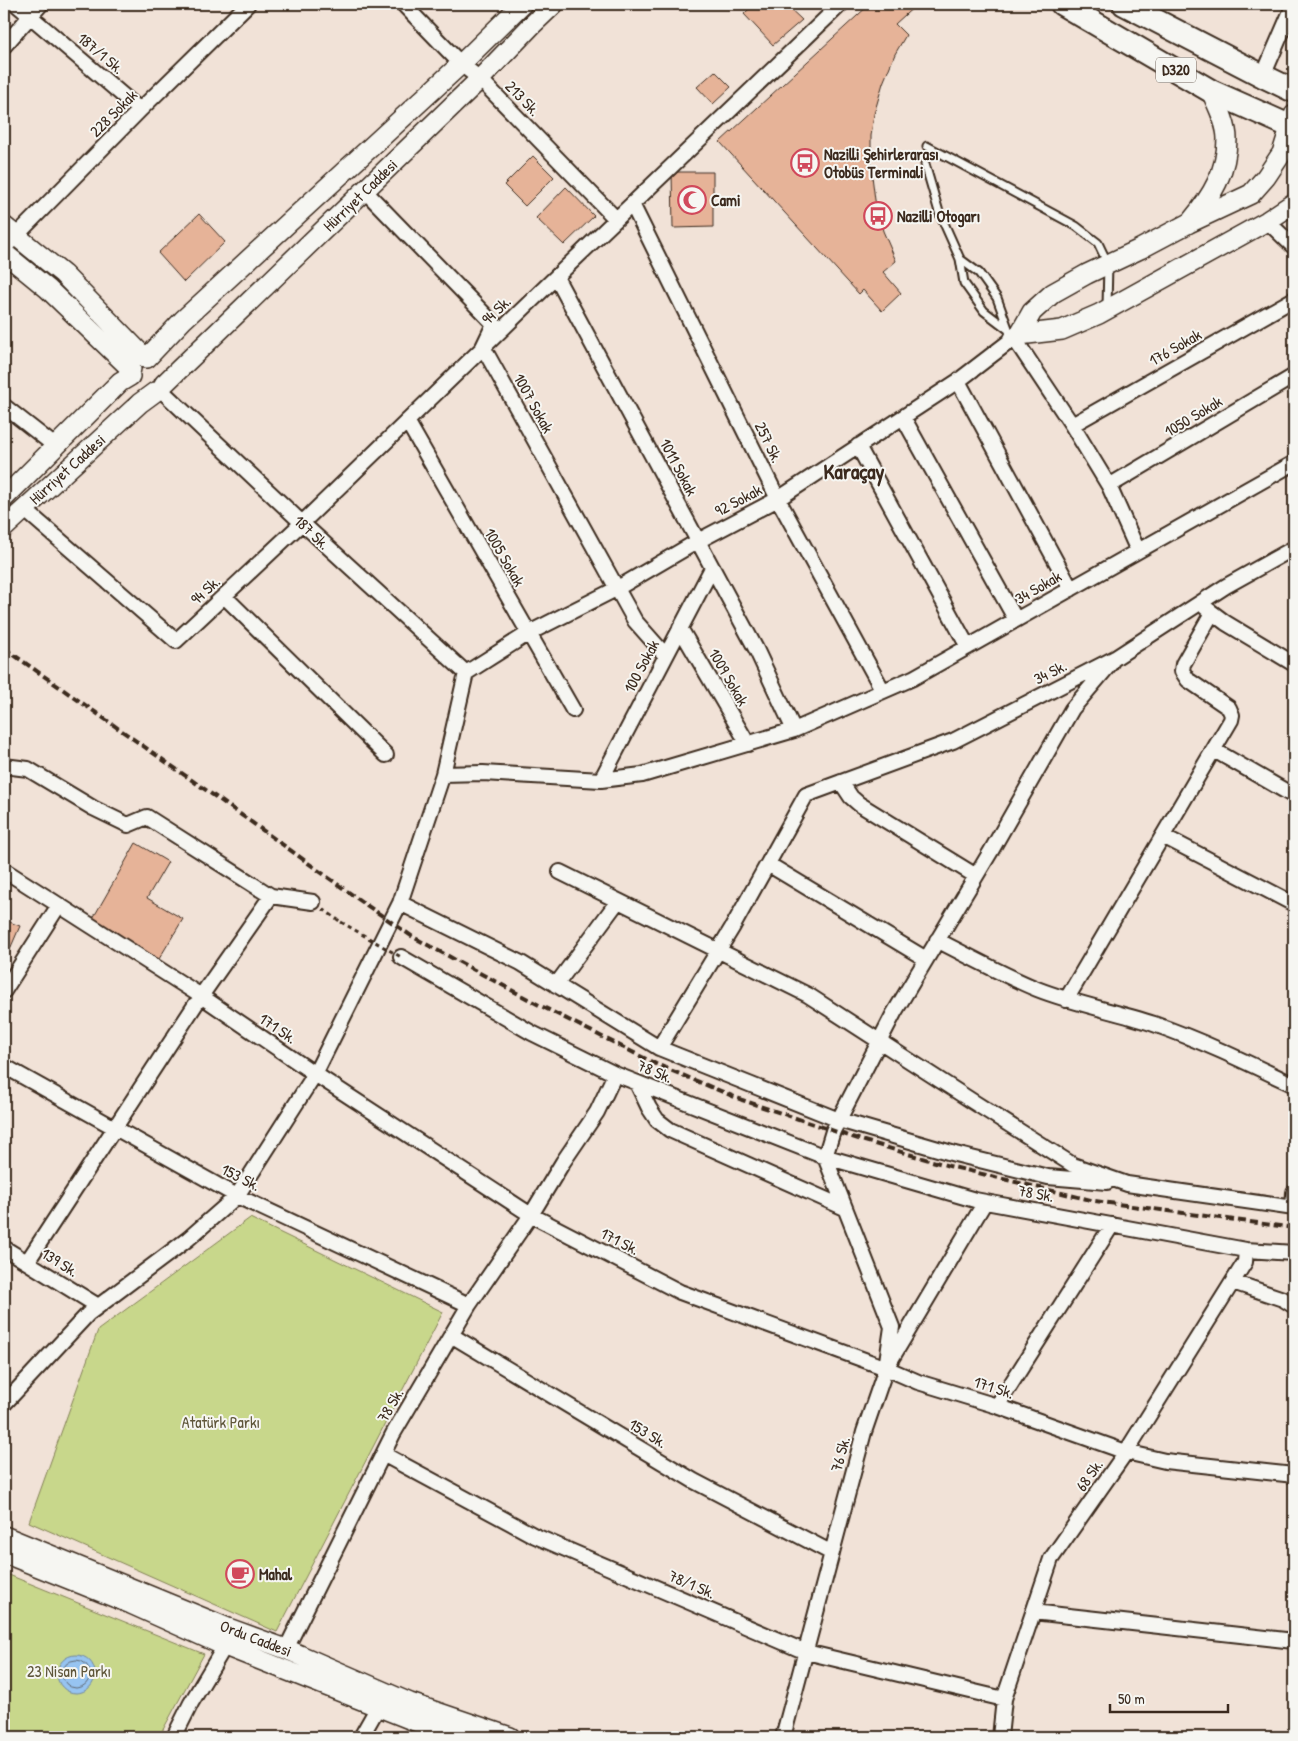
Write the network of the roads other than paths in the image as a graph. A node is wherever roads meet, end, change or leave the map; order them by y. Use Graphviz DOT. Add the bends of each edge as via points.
graph roads {
  1 [pos="16,4"];
  2 [pos="41,4"];
  3 [pos="248,4"];
  4 [pos="403,4"];
  5 [pos="522,4"];
  6 [pos="554,4"];
  7 [pos="841,4"];
  8 [pos="1062,4"];
  9 [pos="1124,4"];
  10 [pos="1294,4"];
  11 [pos="30,16"];
  12 [pos="4,46"];
  13 [pos="462,64"];
  14 [pos="1263,76"];
  15 [pos="480,79"];
  16 [pos="1211,91"];
  17 [pos="1294,91"];
  18 [pos="140,110"];
  19 [pos="1293,123"];
  20 [pos="926,146"];
  21 [pos="925,164"];
  22 [pos="364,190"];
  23 [pos="632,204"];
  24 [pos="1294,204"];
  25 [pos="616,219"];
  26 [pos="1267,221"];
  27 [pos="1190,223"];
  28 [pos="8,237"];
  29 [pos="1294,247"];
  30 [pos="4,253"];
  31 [pos="960,259"];
  32 [pos="1108,264"];
  33 [pos="556,276"];
  34 [pos="1294,298"];
  35 [pos="1107,310"];
  36 [pos="1014,334"];
  37 [pos="483,347"];
  38 [pos="138,365"];
  39 [pos="1294,376"];
  40 [pos="958,381"];
  41 [pos="160,388"];
  42 [pos="4,406"];
  43 [pos="903,417"];
  44 [pos="407,421"];
  45 [pos="1072,425"];
  46 [pos="55,446"];
  47 [pos="858,446"];
  48 [pos="1294,463"];
  49 [pos="1109,486"];
  50 [pos="4,498"];
  51 [pos="778,499"];
  52 [pos="24,509"];
  53 [pos="302,523"];
  54 [pos="4,528"];
  55 [pos="698,541"];
  56 [pos="1294,548"];
  57 [pos="1138,551"];
  58 [pos="712,568"];
  59 [pos="616,589"];
  60 [pos="1071,589"];
  61 [pos="224,596"];
  62 [pos="1200,603"];
  63 [pos="1212,613"];
  64 [pos="1016,620"];
  65 [pos="680,628"];
  66 [pos="529,633"];
  67 [pos="968,647"];
  68 [pos="666,656"];
  69 [pos="1115,658"];
  70 [pos="1294,664"];
  71 [pos="466,673"];
  72 [pos="883,691"];
  73 [pos="573,710"];
  74 [pos="794,730"];
  75 [pos="748,744"];
  76 [pos="1214,750"];
  77 [pos="386,755"];
  78 [pos="4,766"];
  79 [pos="443,774"];
  80 [pos="600,780"];
  81 [pos="841,782"];
  82 [pos="1294,796"];
  83 [pos="1163,836"];
  84 [pos="768,864"];
  85 [pos="4,870"];
  86 [pos="560,872"];
  87 [pos="976,876"];
  88 [pos="272,896"];
  89 [pos="618,901"];
  90 [pos="313,902"];
  91 [pos="400,903"];
  92 [pos="1294,904"];
  93 [pos="59,905"];
  94 [pos="937,940"];
  95 [pos="718,951"];
  96 [pos="401,958"];
  97 [pos="926,959"];
  98 [pos="556,985"];
  99 [pos="4,991"];
  100 [pos="201,996"];
  101 [pos="1066,1000"];
  102 [pos="879,1041"];
  103 [pos="659,1048"];
  104 [pos="4,1066"];
  105 [pos="315,1074"];
  106 [pos="615,1074"];
  107 [pos="637,1083"];
  108 [pos="1294,1085"];
  109 [pos="839,1120"];
  110 [pos="114,1129"];
  111 [pos="825,1157"];
  112 [pos="1127,1184"];
  113 [pos="1294,1192"];
  114 [pos="237,1196"];
  115 [pos="985,1202"];
  116 [pos="845,1208"];
  117 [pos="1294,1208"];
  118 [pos="531,1215"];
  119 [pos="1112,1225"];
  120 [pos="4,1248"];
  121 [pos="1246,1250"];
  122 [pos="1294,1252"];
  123 [pos="27,1262"];
  124 [pos="1232,1282"];
  125 [pos="469,1305"];
  126 [pos="98,1306"];
  127 [pos="1294,1306"];
  128 [pos="451,1335"];
  129 [pos="886,1368"];
  130 [pos="4,1403"];
  131 [pos="997,1406"];
  132 [pos="1126,1452"];
  133 [pos="383,1454"];
  134 [pos="1294,1475"];
  135 [pos="4,1536"];
  136 [pos="4,1553"];
  137 [pos="832,1553"];
  138 [pos="1033,1612"];
  139 [pos="228,1628"];
  140 [pos="1294,1641"];
  141 [pos="225,1646"];
  142 [pos="286,1650"];
  143 [pos="806,1652"];
  144 [pos="1004,1699"];
  145 [pos="378,1707"];
  146 [pos="174,1737"];
  147 [pos="362,1737"];
  148 [pos="455,1737"];
  149 [pos="510,1737"];
  150 [pos="783,1737"];
  151 [pos="1000,1737"];
  1 -- 11 [label="street, 187/1 Sk."];
  2 -- 11 [label="street"];
  3 -- 18 [label="street, 228 Sokak"];
  4 -- 13 [label="street, 213 Sk."];
  5 -- 13 [label="main road, Hürriyet Caddesi"];
  6 -- 15 [label="main road, Hürriyet Caddesi"];
  7 -- 23 [label="street, 94 Sk."];
  8 -- 16 [label="highway, D320"];
  9 -- 14 [label="highway, D320"];
  10 -- 14 [label="street"];
  11 -- 12 [label="street"];
  11 -- 18 [label="street, 187/1 Sk."];
  13 -- 15 [label="street, 213 Sk."];
  13 -- 38 [label="main road, Hürriyet Caddesi" via="182,320"];
  14 -- 17 [label="highway, D320"];
  15 -- 22 [label="main road, Hürriyet Caddesi"];
  15 -- 25 [label="street, 213 Sk."];
  16 -- 19 [label="highway, D320"];
  16 -- 27 [label="main road" via="1227,138 1221,176"];
  18 -- 28 [label="street, 228 Sokak"];
  19 -- 27 [label="main road" via="1282,153 1251,194"];
  20 -- 32 [label="lane" via="1076,226 1098,243"];
  21 -- 31 [label="lane" via="939,212"];
  22 -- 37 [label="street" via="494,324"];
  22 -- 41 [label="main road, Hürriyet Caddesi"];
  23 -- 25 [label="street, 94 Sk."];
  23 -- 51 [label="street, 257 Sk."];
  24 -- 26 [label="main road"];
  25 -- 33 [label="street, 94 Sk."];
  26 -- 29 [label="street"];
  26 -- 35 [label="main road"];
  27 -- 32 [label="main road"];
  28 -- 38 [label="main road" via="63,274"];
  30 -- 38 [label="main road"];
  31 -- 36 [label="lane" via="979,273 997,298"];
  31 -- 36 [label="lane" via="964,283 984,311"];
  32 -- 35 [label="lane"];
  32 -- 36 [label="main road" via="1053,293"];
  33 -- 37 [label="street, 94 Sk."];
  33 -- 55 [label="street, 1011 Sokak"];
  34 -- 45 [label="street, 176 Sokak"];
  35 -- 36 [label="main road" via="1062,330"];
  36 -- 40 [label="street, 92 Sokak"];
  36 -- 45 [label="street"];
  37 -- 44 [label="street, 94 Sk."];
  37 -- 59 [label="street, 1007 Sokak"];
  38 -- 41 [label="main road" via="153,359 163,366 165,372"];
  38 -- 41 [label="main road" via="131,382 138,391 150,394"];
  38 -- 46 [label="main road, Hürriyet Caddesi"];
  39 -- 49 [label="street, 1050 Sokak"];
  40 -- 43 [label="street, 92 Sokak"];
  40 -- 60 [label="street"];
  41 -- 52 [label="main road, Hürriyet Caddesi"];
  41 -- 53 [label="street, 187 Sk."];
  42 -- 46 [label="street"];
  43 -- 47 [label="street, 92 Sokak"];
  43 -- 64 [label="street"];
  44 -- 53 [label="street, 94 Sk."];
  44 -- 66 [label="street, 1005 Sokak"];
  45 -- 49 [label="street"];
  46 -- 50 [label="main road, Hürriyet Caddesi"];
  47 -- 51 [label="street, 92 Sokak"];
  47 -- 67 [label="street"];
  48 -- 57 [label="street, 34 Sokak"];
  49 -- 57 [label="street"];
  51 -- 55 [label="street, 92 Sokak"];
  51 -- 72 [label="street, 257 Sk."];
  52 -- 54 [label="main road, Hürriyet Caddesi"];
  52 -- 61 [label="street, 94 Sk." via="176,641"];
  53 -- 61 [label="street, 94 Sk."];
  53 -- 71 [label="street, 187 Sk."];
  55 -- 58 [label="street, 1011 Sokak"];
  55 -- 59 [label="street, 92 Sokak"];
  56 -- 62 [label="street, 34 Sk."];
  57 -- 60 [label="street, 34 Sokak"];
  58 -- 65 [label="street, 100 Sokak"];
  58 -- 74 [label="street, 1011 Sokak" via="756,649"];
  59 -- 66 [label="street, 92 Sokak"];
  59 -- 68 [label="street, 1007 Sokak" via="635,621"];
  60 -- 64 [label="street, 34 Sokak"];
  61 -- 77 [label="street"];
  62 -- 63 [label="street"];
  62 -- 69 [label="street, 34 Sk."];
  63 -- 70 [label="street"];
  63 -- 76 [label="street" via="1182,671 1188,680 1231,711 1231,720"];
  64 -- 67 [label="street, 34 Sokak"];
  65 -- 68 [label="street, 100 Sokak"];
  65 -- 75 [label="street, 1009 Sokak"];
  66 -- 71 [label="street, 92 Sokak"];
  66 -- 73 [label="street, 1005 Sokak"];
  67 -- 72 [label="street, 34 Sokak"];
  68 -- 80 [label="street, 100 Sokak"];
  69 -- 81 [label="street, 34 Sk." via="953,742"];
  69 -- 87 [label="street" via="1072,710"];
  71 -- 79 [label="street"];
  72 -- 74 [label="street, 34 Sokak"];
  74 -- 75 [label="street, 34 Sokak"];
  75 -- 80 [label="street, 34 Sokak" via="642,774"];
  76 -- 82 [label="street"];
  76 -- 83 [label="street"];
  78 -- 88 [label="street" via="28,769 128,825 147,817"];
  79 -- 80 [label="street, 34 Sokak" via="483,773"];
  79 -- 91 [label="street"];
  81 -- 84 [label="street, 34 Sk." via="806,795"];
  81 -- 87 [label="street" via="859,804"];
  83 -- 92 [label="street"];
  83 -- 101 [label="street"];
  84 -- 95 [label="street"];
  84 -- 97 [label="street"];
  85 -- 93 [label="street, 171 Sk."];
  86 -- 89 [label="street"];
  87 -- 94 [label="street"];
  88 -- 90 [label="street"];
  88 -- 100 [label="street"];
  89 -- 95 [label="street"];
  89 -- 98 [label="street"];
  91 -- 98 [label="street" via="521,963"];
  91 -- 105 [label="street"];
  93 -- 99 [label="street"];
  93 -- 100 [label="street, 171 Sk."];
  94 -- 97 [label="street"];
  94 -- 101 [label="street"];
  95 -- 102 [label="street" via="808,995"];
  95 -- 103 [label="street"];
  96 -- 106 [label="street" via="532,1033"];
  97 -- 102 [label="street"];
  98 -- 103 [label="street"];
  100 -- 105 [label="street, 171 Sk."];
  100 -- 110 [label="street"];
  101 -- 108 [label="street" via="1122,1014 1187,1036"];
  102 -- 109 [label="street"];
  102 -- 112 [label="street" via="1073,1165"];
  103 -- 109 [label="street"];
  104 -- 110 [label="street, 153 Sk."];
  105 -- 114 [label="street"];
  105 -- 118 [label="street, 171 Sk."];
  106 -- 107 [label="street, 78 Sk."];
  106 -- 118 [label="street, 78 Sk." via="597,1112"];
  107 -- 111 [label="street, 78 Sk."];
  107 -- 116 [label="street" via="657,1120 670,1130"];
  109 -- 111 [label="street"];
  109 -- 112 [label="street" via="1048,1177"];
  110 -- 114 [label="street, 153 Sk."];
  110 -- 123 [label="street"];
  111 -- 115 [label="street, 78 Sk."];
  111 -- 116 [label="street"];
  112 -- 117 [label="street"];
  113 -- 117 [label="street"];
  114 -- 125 [label="street, 153 Sk."];
  114 -- 126 [label="street" via="188,1239"];
  115 -- 119 [label="street, 78 Sk."];
  115 -- 129 [label="street, 76 Sk."];
  116 -- 129 [label="street" via="892,1327"];
  118 -- 125 [label="street, 78 Sk."];
  118 -- 129 [label="street, 171 Sk." via="680,1292"];
  119 -- 121 [label="street, 78 Sk."];
  119 -- 131 [label="street"];
  120 -- 123 [label="street, 139 Sk."];
  121 -- 122 [label="street, 78 Sk."];
  121 -- 124 [label="street, 68 Sk." via="1245,1262"];
  123 -- 126 [label="street, 139 Sk."];
  124 -- 127 [label="street" via="1283,1299"];
  124 -- 132 [label="street, 68 Sk."];
  125 -- 128 [label="street, 78 Sk."];
  126 -- 130 [label="street"];
  128 -- 133 [label="street, 78 Sk."];
  128 -- 137 [label="street, 153 Sk." via="694,1481"];
  129 -- 131 [label="street, 171 Sk." via="918,1382"];
  129 -- 137 [label="street, 76 Sk." via="864,1432"];
  131 -- 132 [label="street, 171 Sk."];
  132 -- 134 [label="street, 171 Sk." via="1165,1461"];
  132 -- 138 [label="street, 68 Sk." via="1051,1559"];
  133 -- 142 [label="street, 78 Sk."];
  133 -- 143 [label="street, 78/1 Sk." via="533,1534"];
  135 -- 139 [label="main road, Ordu Caddesi"];
  136 -- 141 [label="main road, Ordu Caddesi" via="132,1604"];
  137 -- 143 [label="street, 76 Sk."];
  138 -- 140 [label="street"];
  138 -- 144 [label="street, 68 Sk."];
  139 -- 141 [label="street"];
  139 -- 142 [label="main road, Ordu Caddesi"];
  141 -- 145 [label="main road, Ordu Caddesi"];
  141 -- 146 [label="street"];
  142 -- 149 [label="main road, Ordu Caddesi" via="410,1703"];
  143 -- 144 [label="street, 78/1 Sk."];
  143 -- 150 [label="street, 76 Sk."];
  144 -- 151 [label="street, 68 Sk."];
  145 -- 147 [label="street"];
  145 -- 148 [label="main road, Ordu Caddesi"];
}
